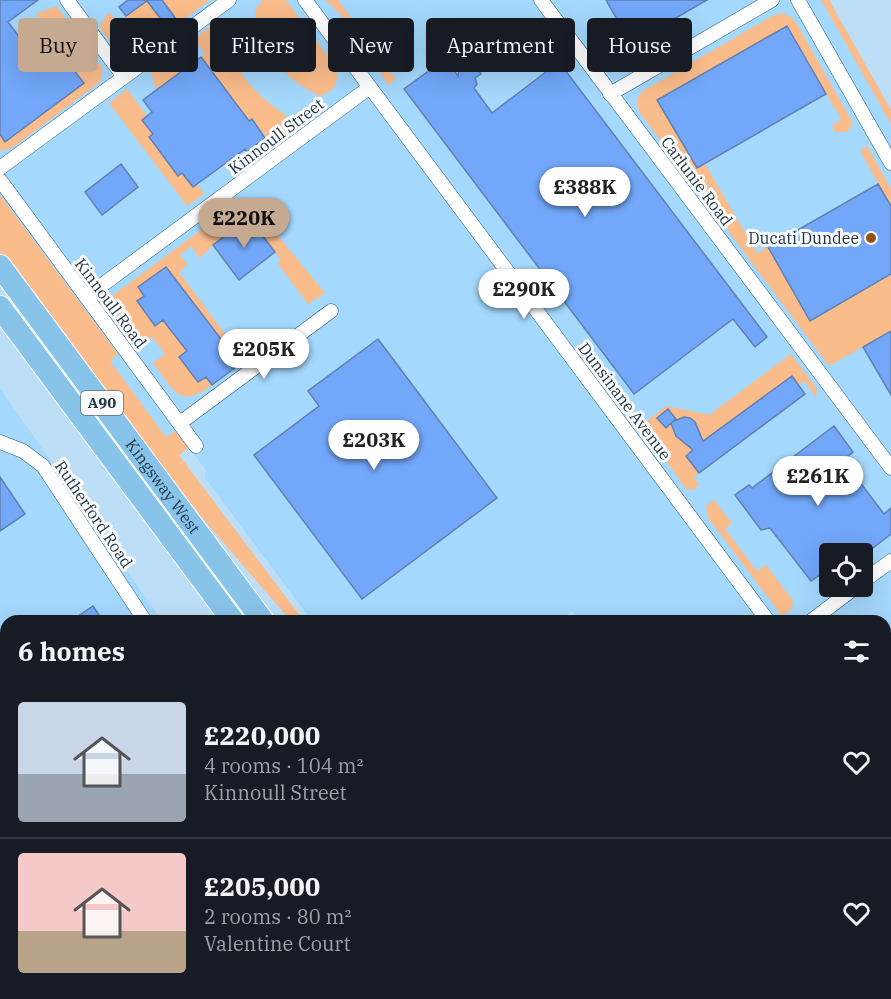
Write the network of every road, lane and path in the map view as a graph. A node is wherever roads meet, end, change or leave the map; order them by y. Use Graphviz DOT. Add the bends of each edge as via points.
graph roads {
  1 [pos="67,0"];
  2 [pos="229,0"];
  3 [pos="305,0"];
  4 [pos="541,0"];
  5 [pos="772,0"];
  6 [pos="798,0"];
  7 [pos="124,77"];
  8 [pos="370,87"];
  9 [pos="610,94"];
  10 [pos="891,163"];
  11 [pos="0,168"];
  12 [pos="0,180"];
  13 [pos="0,266"];
  14 [pos="86,297"];
  15 [pos="0,307"];
  16 [pos="330,311"];
  17 [pos="180,423"];
  18 [pos="0,442"];
  19 [pos="196,446"];
  20 [pos="891,468"];
  21 [pos="203,541"];
  22 [pos="891,561"];
  23 [pos="873,574"];
  24 [pos="201,577"];
  25 [pos="843,597"];
  26 [pos="141,615"];
  27 [pos="224,615"];
  28 [pos="230,615"];
  29 [pos="258,615"];
  30 [pos="271,615"];
  31 [pos="764,615"];
  32 [pos="819,615"];
  1 -- 7 [label="street"];
  2 -- 7 [label="street"];
  3 -- 8 [label="street, Dunsinane Avenue"];
  4 -- 9 [label="street, Carlunie Road"];
  5 -- 9 [label="street"];
  6 -- 10 [label="street"];
  7 -- 11 [label="street"];
  8 -- 14 [label="street, Kinnoull Street"];
  8 -- 31 [label="street, Dunsinane Avenue"];
  9 -- 20 [label="street, Carlunie Road"];
  12 -- 14 [label="street, Kinnoull Road"];
  13 -- 21 [label="highway, Kingsway West / A90"];
  14 -- 17 [label="street, Kinnoull Road"];
  15 -- 24 [label="highway, Kingsway West / A90"];
  16 -- 17 [label="street"];
  17 -- 19 [label="street, Kinnoull Road"];
  18 -- 26 [label="street, Rutherford Road" via="23,451 43,466"];
  21 -- 29 [label="highway, Kingsway West / A90"];
  21 -- 30 [label="highway, A90"];
  22 -- 23 [label="street"];
  24 -- 27 [label="highway, A90"];
  24 -- 28 [label="highway, Kingsway West / A90"];
  25 -- 32 [label="street"];
}
